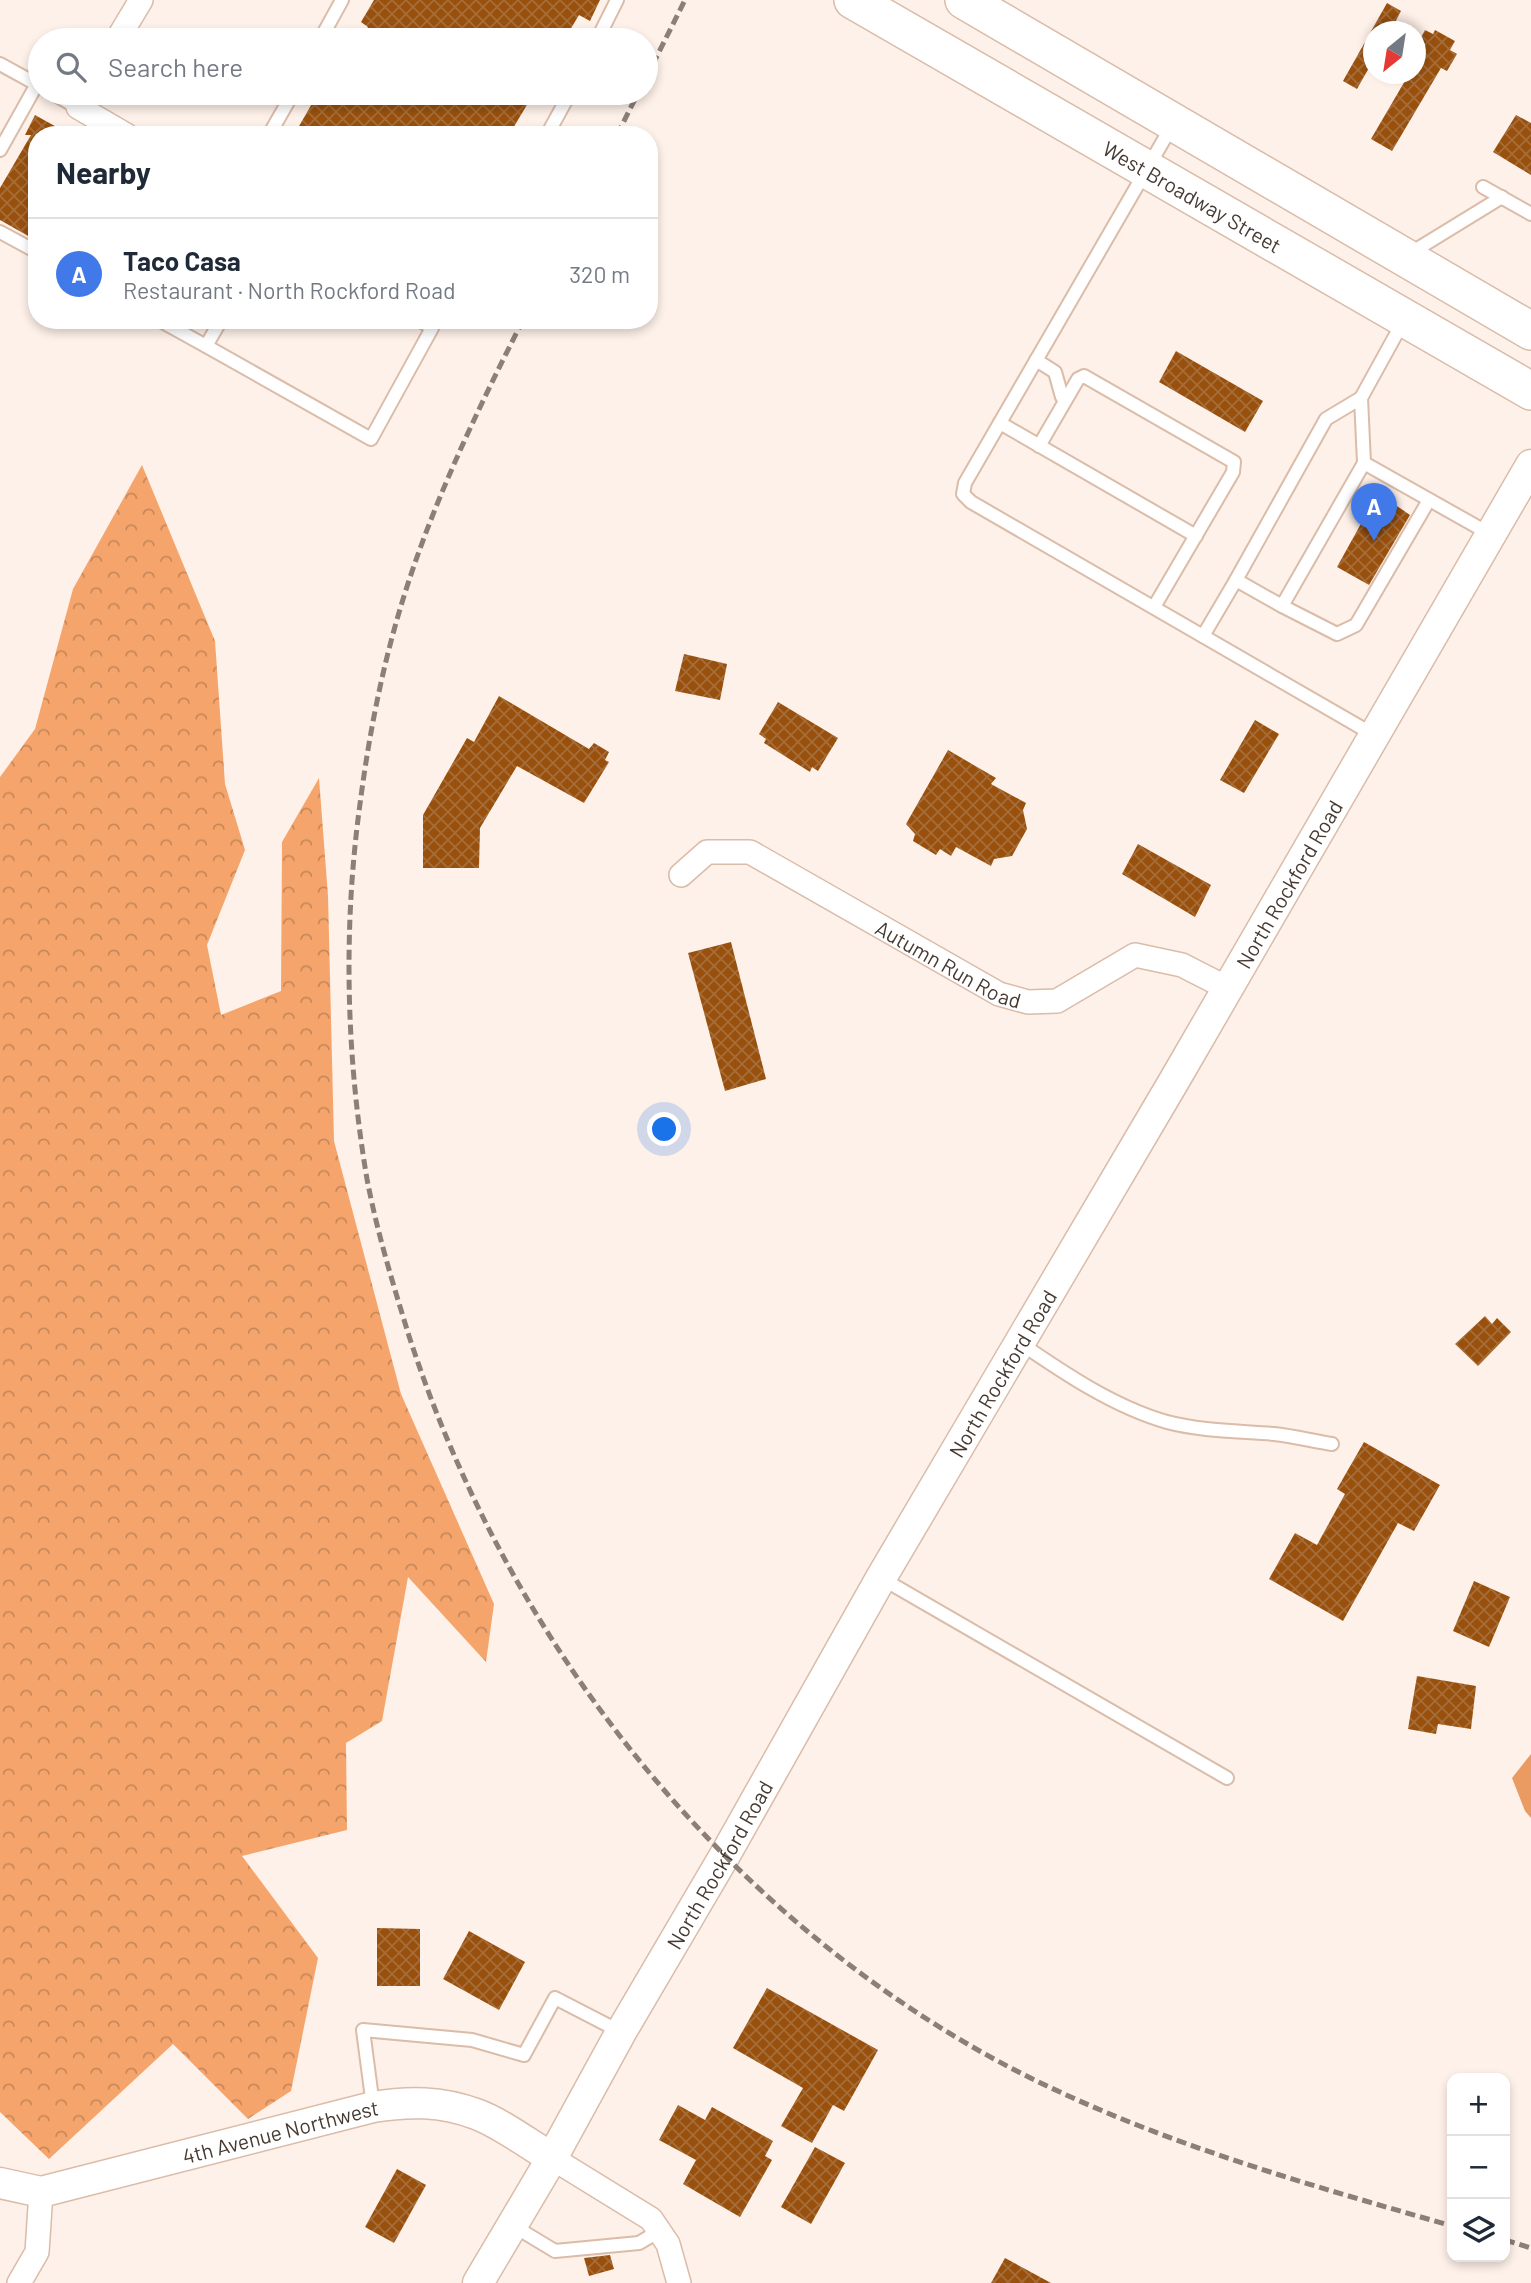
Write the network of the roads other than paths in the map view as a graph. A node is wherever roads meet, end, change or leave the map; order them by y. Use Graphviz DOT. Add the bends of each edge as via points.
graph roads {
  1 [pos="141,0"];
  2 [pos="342,0"];
  3 [pos="617,0"];
  4 [pos="853,0"];
  5 [pos="964,0"];
  6 [pos="124,28"];
  7 [pos="327,28"];
  8 [pos="603,28"];
  9 [pos="0,64"];
  10 [pos="28,79"];
  11 [pos="28,102"];
  12 [pos="85,105"];
  13 [pos="286,105"];
  14 [pos="563,105"];
  15 [pos="1174,123"];
  16 [pos="114,126"];
  17 [pos="273,126"];
  18 [pos="552,126"];
  19 [pos="0,150"];
  20 [pos="1147,169"];
  21 [pos="1483,187"];
  22 [pos="1502,198"];
  23 [pos="1531,214"];
  24 [pos="0,232"];
  25 [pos="28,247"];
  26 [pos="1404,257"];
  27 [pos="1405,318"];
  28 [pos="175,329"];
  29 [pos="216,329"];
  30 [pos="431,329"];
  31 [pos="1531,331"];
  32 [pos="206,346"];
  33 [pos="1036,360"];
  34 [pos="1531,391"];
  35 [pos="1361,398"];
  36 [pos="1066,399"];
  37 [pos="1000,423"];
  38 [pos="1039,446"];
  39 [pos="1364,463"];
  40 [pos="1531,465"];
  41 [pos="1429,500"];
  42 [pos="1491,534"];
  43 [pos="1196,536"];
  44 [pos="1236,580"];
  45 [pos="1282,606"];
  46 [pos="1154,607"];
  47 [pos="1203,636"];
  48 [pos="1374,735"];
  49 [pos="681,875"];
  50 [pos="1227,988"];
  51 [pos="1020,1343"];
  52 [pos="1332,1444"];
  53 [pos="881,1578"];
  54 [pos="1227,1778"];
  55 [pos="621,2032"];
  56 [pos="373,2107"];
  57 [pos="552,2158"];
  58 [pos="0,2183"];
  59 [pos="41,2192"];
  60 [pos="512,2225"];
  61 [pos="661,2230"];
  62 [pos="19,2283"];
  63 [pos="478,2283"];
  64 [pos="679,2283"];
  1 -- 6 [label="street"];
  2 -- 7 [label="lane"];
  3 -- 8 [label="lane"];
  4 -- 20 [label="main road, West Broadway Street"];
  5 -- 15 [label="main road"];
  9 -- 10 [label="lane"];
  11 -- 19 [label="lane"];
  12 -- 16 [label="street"];
  13 -- 17 [label="lane"];
  14 -- 18 [label="lane"];
  15 -- 20 [label="lane"];
  15 -- 26 [label="main road"];
  20 -- 27 [label="main road, West Broadway Street"];
  20 -- 33 [label="lane"];
  21 -- 22 [label="lane"];
  22 -- 23 [label="lane"];
  22 -- 26 [label="lane"];
  24 -- 25 [label="lane"];
  26 -- 31 [label="main road"];
  27 -- 34 [label="main road, West Broadway Street"];
  27 -- 35 [label="lane"];
  28 -- 32 [label="lane"];
  29 -- 32 [label="lane"];
  30 -- 32 [label="lane" via="371,439"];
  33 -- 36 [label="lane" via="1055,372"];
  33 -- 37 [label="lane"];
  35 -- 39 [label="lane"];
  35 -- 44 [label="lane" via="1326,419"];
  36 -- 38 [label="lane"];
  36 -- 43 [label="lane" via="1078,379 1090,378 1234,462 1233,472"];
  37 -- 38 [label="lane"];
  37 -- 46 [label="lane" via="963,494"];
  38 -- 43 [label="lane"];
  39 -- 41 [label="lane"];
  39 -- 45 [label="lane"];
  40 -- 42 [label="street, North Rockford Road"];
  41 -- 42 [label="lane"];
  41 -- 45 [label="lane" via="1356,625 1337,634"];
  42 -- 48 [label="street, North Rockford Road"];
  43 -- 46 [label="lane"];
  44 -- 45 [label="lane"];
  44 -- 47 [label="lane"];
  46 -- 47 [label="lane"];
  47 -- 48 [label="lane"];
  48 -- 50 [label="street, North Rockford Road"];
  49 -- 50 [label="street, Autumn Run Road" via="708,852 750,852 999,994 1028,1002 1058,1001 1135,955 1182,965"];
  50 -- 51 [label="street, North Rockford Road"];
  51 -- 52 [label="lane" via="1066,1375 1166,1422"];
  51 -- 53 [label="street, North Rockford Road"];
  53 -- 54 [label="lane"];
  53 -- 55 [label="street, North Rockford Road"];
  55 -- 56 [label="lane" via="555,1998 524,2055 472,2040 363,2031"];
  55 -- 57 [label="street, North Rockford Road"];
  56 -- 57 [label="street, 4th Avenue Northwest" via="405,2102 478,2114"];
  56 -- 59 [label="street, 4th Avenue Northwest"];
  57 -- 60 [label="street, North Rockford Road"];
  57 -- 61 [label="street" via="651,2219"];
  58 -- 59 [label="street, 4th Avenue Northwest"];
  59 -- 62 [label="street" via="37,2252"];
  60 -- 61 [label="lane" via="555,2251 639,2243"];
  60 -- 63 [label="street, North Rockford Road"];
  61 -- 64 [label="street"];
}
